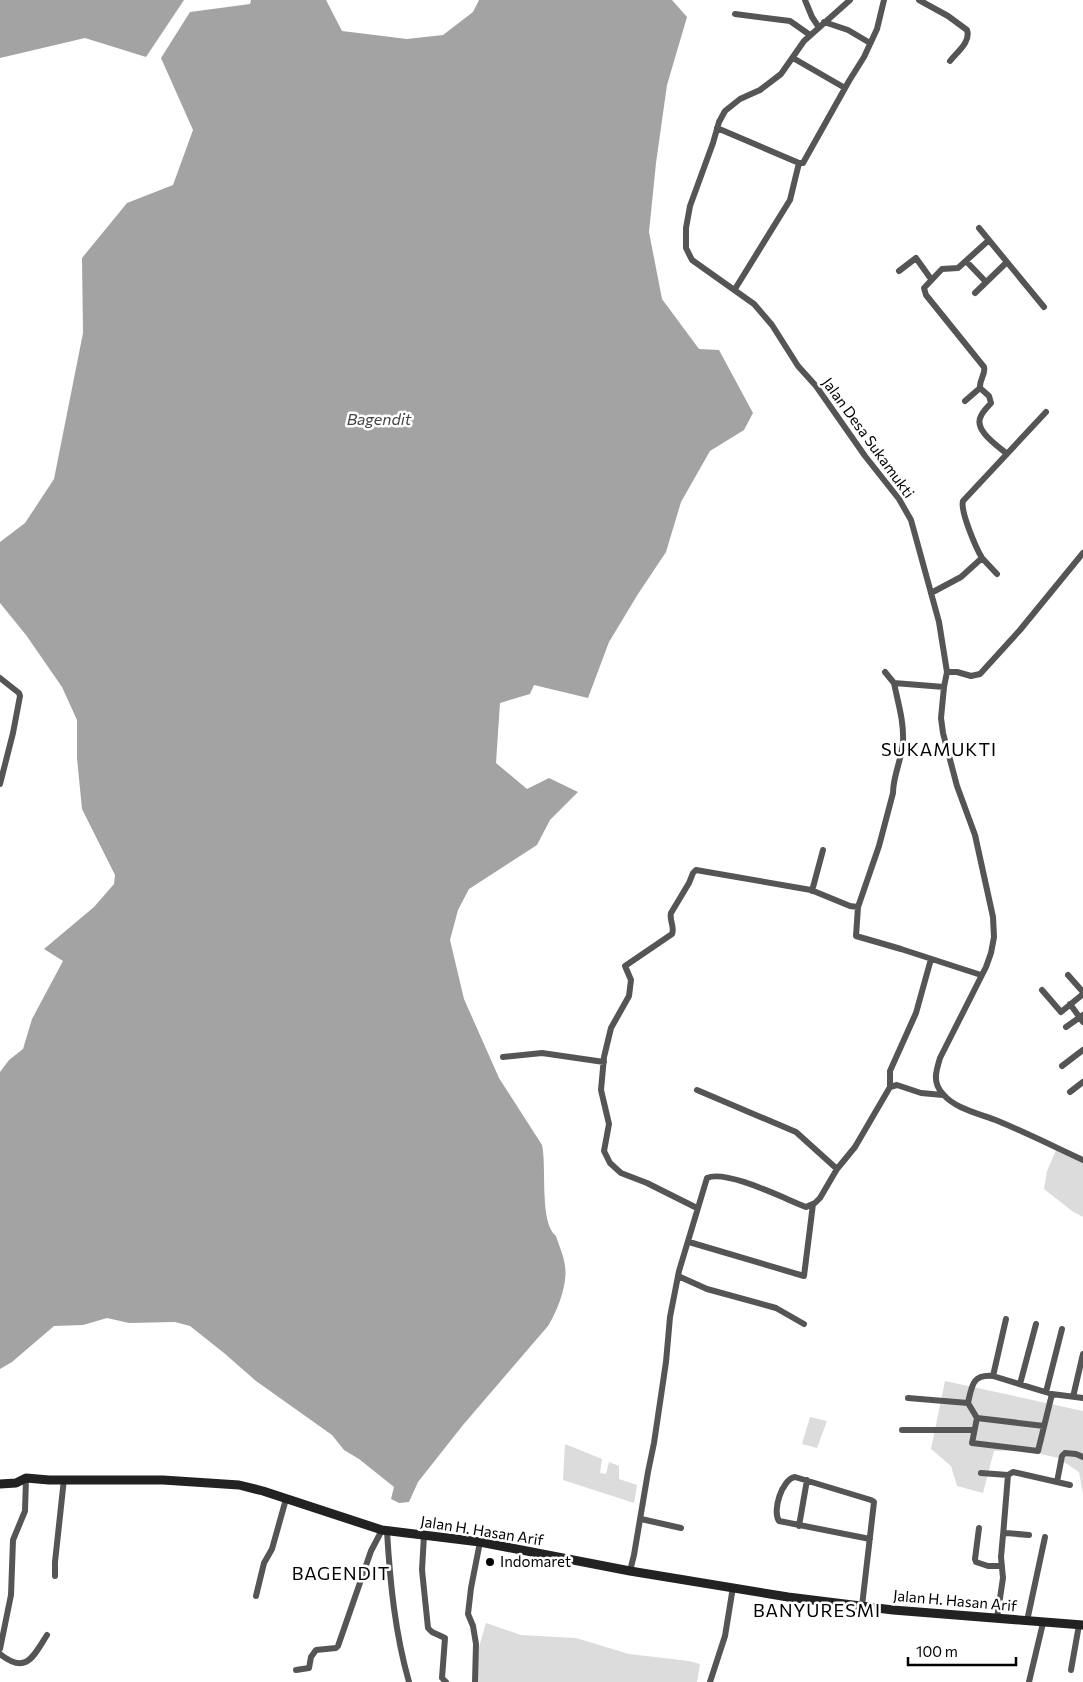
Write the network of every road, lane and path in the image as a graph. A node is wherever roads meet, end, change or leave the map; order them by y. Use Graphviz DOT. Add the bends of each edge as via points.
graph roads {
  1 [pos="805,0"];
  2 [pos="850,0"];
  3 [pos="884,0"];
  4 [pos="919,0"];
  5 [pos="735,14"];
  6 [pos="821,24"];
  7 [pos="810,35"];
  8 [pos="870,42"];
  9 [pos="794,58"];
  10 [pos="950,61"];
  11 [pos="845,88"];
  12 [pos="717,128"];
  13 [pos="799,163"];
  14 [pos="978,228"];
  15 [pos="989,240"];
  16 [pos="966,261"];
  17 [pos="1007,262"];
  18 [pos="899,271"];
  19 [pos="931,279"];
  20 [pos="986,282"];
  21 [pos="735,289"];
  22 [pos="975,293"];
  23 [pos="1044,307"];
  24 [pos="980,388"];
  25 [pos="965,401"];
  26 [pos="1046,412"];
  27 [pos="1007,454"];
  28 [pos="1083,553"];
  29 [pos="982,558"];
  30 [pos="997,574"];
  31 [pos="931,593"];
  32 [pos="885,672"];
  33 [pos="947,672"];
  34 [pos="0,678"];
  35 [pos="894,683"];
  36 [pos="944,687"];
  37 [pos="0,784"];
  38 [pos="823,850"];
  39 [pos="812,890"];
  40 [pos="858,907"];
  41 [pos="931,959"];
  42 [pos="981,975"];
  43 [pos="1068,975"];
  44 [pos="1042,990"];
  45 [pos="1083,993"];
  46 [pos="1070,1004"];
  47 [pos="1082,1018"];
  48 [pos="1066,1027"];
  49 [pos="1083,1050"];
  50 [pos="503,1057"];
  51 [pos="604,1062"];
  52 [pos="1062,1066"];
  53 [pos="1083,1082"];
  54 [pos="890,1087"];
  55 [pos="697,1090"];
  56 [pos="1070,1092"];
  57 [pos="943,1095"];
  58 [pos="1083,1160"];
  59 [pos="837,1169"];
  60 [pos="813,1204"];
  61 [pos="698,1208"];
  62 [pos="689,1242"];
  63 [pos="678,1276"];
  64 [pos="1006,1319"];
  65 [pos="804,1324"];
  66 [pos="1036,1324"];
  67 [pos="1062,1329"];
  68 [pos="1083,1354"];
  69 [pos="993,1376"];
  70 [pos="1020,1384"];
  71 [pos="1049,1393"];
  72 [pos="1073,1397"];
  73 [pos="908,1398"];
  74 [pos="1083,1398"];
  75 [pos="968,1403"];
  76 [pos="977,1418"];
  77 [pos="1044,1426"];
  78 [pos="902,1430"];
  79 [pos="974,1430"];
  80 [pos="1083,1457"];
  81 [pos="981,1473"];
  82 [pos="1008,1475"];
  83 [pos="26,1478"];
  84 [pos="64,1479"];
  85 [pos="807,1480"];
  86 [pos="1057,1482"];
  87 [pos="0,1484"];
  88 [pos="1070,1485"];
  89 [pos="286,1498"];
  90 [pos="641,1518"];
  91 [pos="799,1526"];
  92 [pos="681,1528"];
  93 [pos="979,1528"];
  94 [pos="384,1531"];
  95 [pos="424,1535"];
  96 [pos="1029,1535"];
  97 [pos="1002,1536"];
  98 [pos="1045,1537"];
  99 [pos="870,1540"];
  100 [pos="480,1542"];
  101 [pos="1002,1566"];
  102 [pos="630,1570"];
  103 [pos="55,1576"];
  104 [pos="733,1588"];
  105 [pos="256,1596"];
  106 [pos="862,1606"];
  107 [pos="997,1618"];
  108 [pos="1026,1621"];
  109 [pos="1043,1623"];
  110 [pos="1081,1625"];
  111 [pos="47,1635"];
  112 [pos="0,1649"];
  113 [pos="0,1654"];
  114 [pos="296,1670"];
  115 [pos="1071,1670"];
  116 [pos="409,1682"];
  117 [pos="446,1682"];
  118 [pos="475,1682"];
  119 [pos="710,1682"];
  120 [pos="1029,1682"];
  1 -- 6 [label="street" via="812,17"];
  2 -- 6 [label="street, Jalan Desa Sukamukti"];
  3 -- 8 [label="street" via="877,29"];
  4 -- 10 [label="street" via="967,30 968,40"];
  5 -- 7 [label="street" via="790,21"];
  6 -- 7 [label="street, Jalan Desa Sukamukti"];
  6 -- 8 [label="street" via="848,30"];
  7 -- 9 [label="street, Jalan Desa Sukamukti"];
  8 -- 11 [label="street"];
  9 -- 11 [label="street"];
  9 -- 12 [label="street, Jalan Desa Sukamukti" via="781,74 725,111"];
  11 -- 13 [label="street" via="805,160"];
  12 -- 13 [label="street"];
  12 -- 21 [label="street, Jalan Desa Sukamukti" via="690,206 686,248 692,260"];
  13 -- 21 [label="street" via="790,200"];
  14 -- 15 [label="street"];
  15 -- 16 [label="street"];
  15 -- 17 [label="street"];
  16 -- 19 [label="street" via="958,268 942,269"];
  16 -- 20 [label="street"];
  17 -- 20 [label="street"];
  17 -- 23 [label="street"];
  18 -- 19 [label="street" via="916,258"];
  19 -- 24 [label="street" via="924,288 926,295 984,367"];
  20 -- 22 [label="street"];
  21 -- 31 [label="street, Jalan Desa Sukamukti" via="772,325 798,366 899,499 911,520"];
  24 -- 25 [label="street"];
  24 -- 27 [label="street" via="992,403 979,418 979,425"];
  26 -- 27 [label="street"];
  27 -- 29 [label="street" via="962,505"];
  28 -- 33 [label="street" via="980,674 971,676"];
  29 -- 30 [label="street"];
  29 -- 31 [label="street" via="961,577"];
  31 -- 33 [label="street, Jalan Desa Sukamukti"];
  32 -- 35 [label="street"];
  33 -- 36 [label="street, Jalan Desa Sukamukti"];
  34 -- 37 [label="street" via="20,696"];
  35 -- 36 [label="street"];
  35 -- 40 [label="street" via="902,717 902,744 879,846"];
  36 -- 42 [label="street, Jalan Desa Sukamukti" via="943,733 957,786 975,834 993,917 991,953"];
  38 -- 39 [label="street"];
  39 -- 40 [label="street"];
  39 -- 51 [label="street" via="693,872 670,916 672,934 625,966 631,980 629,996 610,1032"];
  40 -- 41 [label="street" via="856,936"];
  41 -- 42 [label="street"];
  41 -- 54 [label="street" via="914,1017 890,1071"];
  42 -- 57 [label="street, Jalan Desa Sukamukti" via="940,1058 935,1074 936,1085"];
  43 -- 45 [label="street"];
  44 -- 46 [label="street" via="1061,1012"];
  45 -- 46 [label="street"];
  46 -- 47 [label="street"];
  47 -- 48 [label="street"];
  49 -- 52 [label="street"];
  50 -- 51 [label="street" via="542,1053"];
  51 -- 61 [label="street" via="601,1090 609,1124 604,1151 610,1163 621,1173"];
  53 -- 56 [label="street"];
  54 -- 57 [label="street"];
  54 -- 59 [label="street" via="855,1147"];
  55 -- 59 [label="street" via="796,1132"];
  57 -- 58 [label="street" via="956,1105"];
  59 -- 60 [label="street"];
  60 -- 61 [label="street" via="806,1206 734,1179 712,1176 707,1178"];
  60 -- 62 [label="street" via="804,1276"];
  61 -- 62 [label="street"];
  62 -- 63 [label="street"];
  63 -- 65 [label="street" via="707,1289 776,1308"];
  63 -- 90 [label="street"];
  64 -- 69 [label="street"];
  66 -- 70 [label="street"];
  67 -- 71 [label="street"];
  68 -- 72 [label="street"];
  69 -- 70 [label="street"];
  69 -- 75 [label="street" via="980,1376 973,1382"];
  70 -- 71 [label="street"];
  71 -- 72 [label="street"];
  71 -- 77 [label="street"];
  72 -- 74 [label="street"];
  73 -- 75 [label="street"];
  75 -- 76 [label="street"];
  76 -- 77 [label="street"];
  76 -- 79 [label="street"];
  77 -- 79 [label="street" via="1038,1451 972,1443"];
  78 -- 79 [label="street"];
  80 -- 86 [label="street" via="1064,1453"];
  81 -- 82 [label="street"];
  82 -- 86 [label="street" via="1013,1472"];
  82 -- 97 [label="street"];
  83 -- 84 [label="main road, Jalan H. Hasan Arif"];
  83 -- 87 [label="main road, Jalan H. Hasan Arif" via="16,1483"];
  83 -- 112 [label="street" via="25,1511 13,1540 11,1595"];
  84 -- 89 [label="main road, Jalan H. Hasan Arif" via="239,1484"];
  84 -- 103 [label="street"];
  85 -- 91 [label="street"];
  85 -- 91 [label="street" via="795,1476 789,1478 776,1510 779,1521"];
  85 -- 99 [label="street" via="874,1501"];
  86 -- 88 [label="street"];
  89 -- 94 [label="main road, Jalan H. Hasan Arif"];
  89 -- 105 [label="street"];
  90 -- 92 [label="street"];
  90 -- 102 [label="street"];
  91 -- 99 [label="street"];
  93 -- 101 [label="street" via="976,1562"];
  94 -- 95 [label="main road, Jalan H. Hasan Arif"];
  94 -- 114 [label="street" via="371,1550 338,1646 316,1650 309,1668"];
  94 -- 116 [label="street" via="391,1592"];
  95 -- 100 [label="main road, Jalan H. Hasan Arif"];
  95 -- 117 [label="street" via="422,1570 428,1628 445,1638 442,1678"];
  96 -- 97 [label="street" via="1006,1532"];
  97 -- 101 [label="street"];
  98 -- 108 [label="street"];
  99 -- 106 [label="street"];
  100 -- 102 [label="main road, Jalan H. Hasan Arif"];
  100 -- 118 [label="street" via="468,1614 476,1644"];
  101 -- 107 [label="street"];
  102 -- 104 [label="main road, Jalan H. Hasan Arif"];
  104 -- 106 [label="main road, Jalan H. Hasan Arif"];
  104 -- 119 [label="street" via="725,1636"];
  106 -- 107 [label="main road, Jalan H. Hasan Arif"];
  107 -- 108 [label="main road, Jalan H. Hasan Arif"];
  108 -- 109 [label="main road, Jalan H. Hasan Arif"];
  109 -- 110 [label="main road, Jalan H. Hasan Arif"];
  109 -- 120 [label="street"];
  110 -- 115 [label="street"];
  111 -- 113 [label="street" via="35,1654 21,1665"];
}
